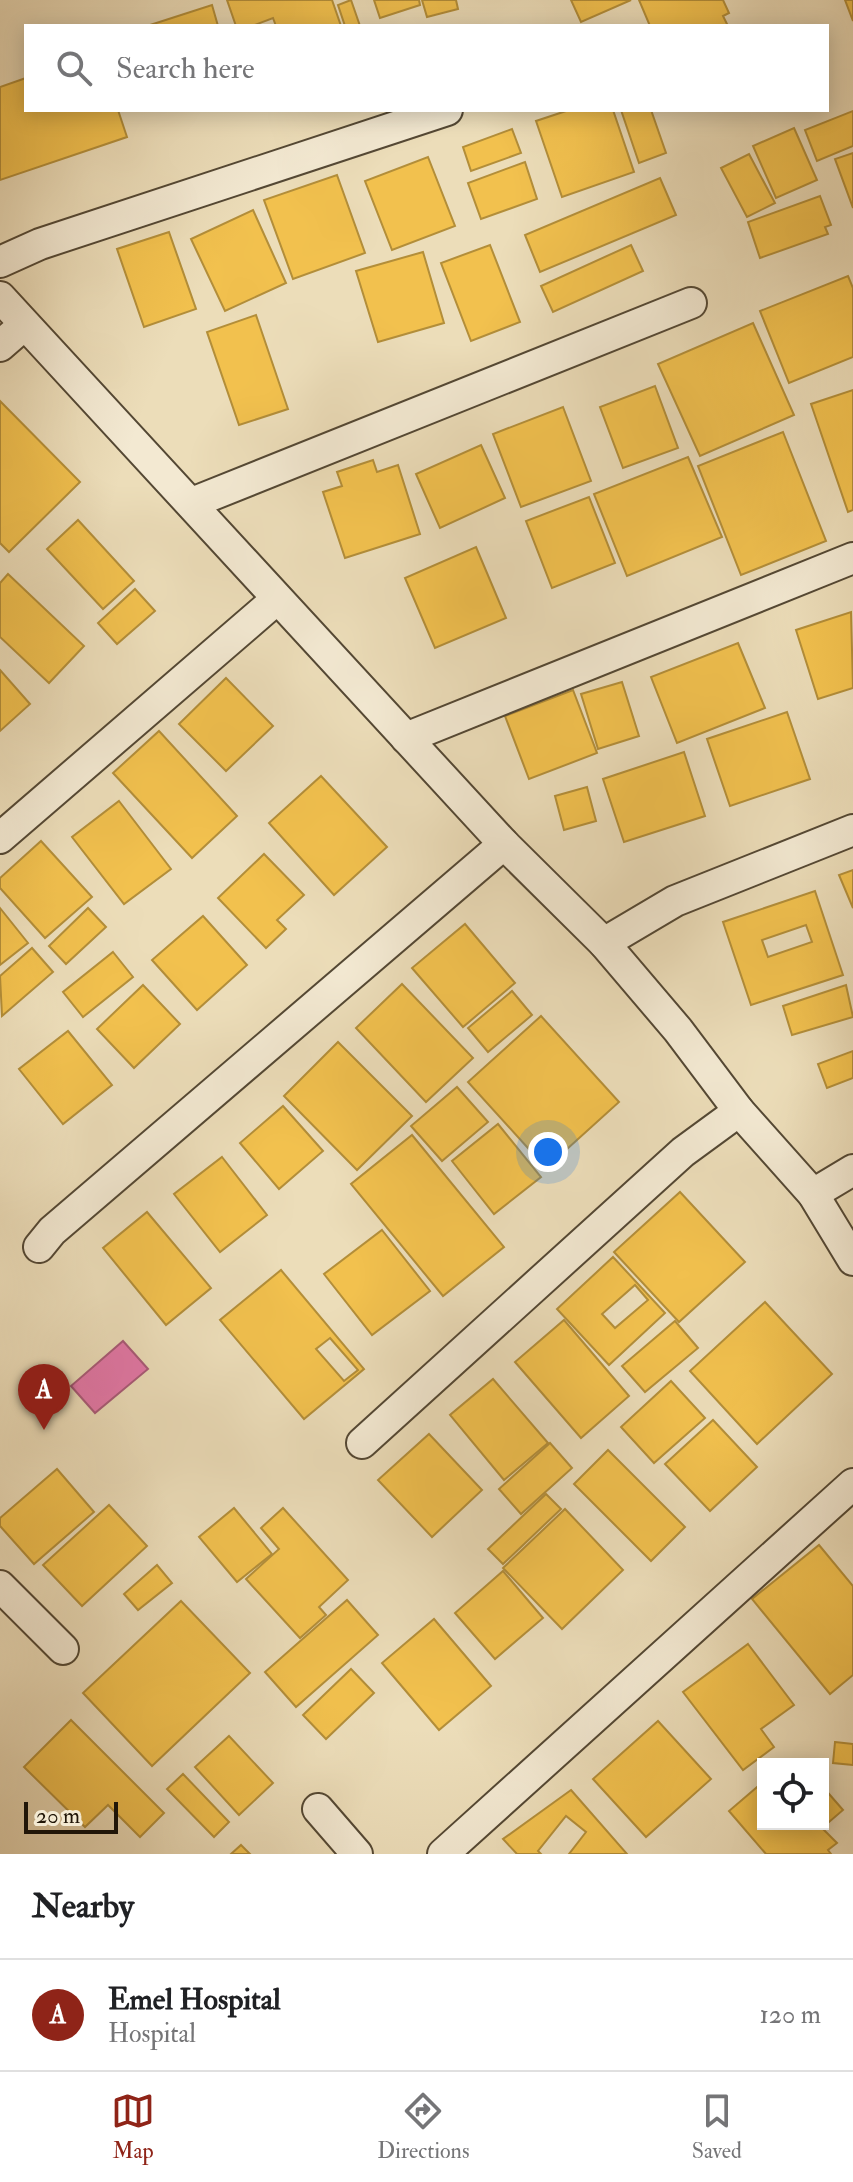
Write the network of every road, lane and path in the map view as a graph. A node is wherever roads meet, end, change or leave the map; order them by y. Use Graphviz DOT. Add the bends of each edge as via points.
graph roads {
  1 [pos="441,112"];
  2 [pos="0,262"];
  3 [pos="0,297"];
  4 [pos="691,303"];
  5 [pos="23,326"];
  6 [pos="0,346"];
  7 [pos="192,503"];
  8 [pos="853,558"];
  9 [pos="277,599"];
  10 [pos="406,738"];
  11 [pos="853,830"];
  12 [pos="0,838"];
  13 [pos="504,844"];
  14 [pos="604,943"];
  15 [pos="739,1111"];
  16 [pos="853,1170"];
  17 [pos="813,1194"];
  18 [pos="39,1247"];
  19 [pos="853,1260"];
  20 [pos="362,1443"];
  21 [pos="853,1484"];
  22 [pos="0,1586"];
  23 [pos="63,1649"];
  24 [pos="318,1809"];
  25 [pos="357,1854"];
  26 [pos="443,1854"];
  1 -- 2 [label="street" via="40,244"];
  3 -- 5 [label="street"];
  4 -- 7 [label="street"];
  5 -- 6 [label="street"];
  5 -- 7 [label="street"];
  7 -- 9 [label="street"];
  8 -- 10 [label="street"];
  9 -- 10 [label="street"];
  9 -- 12 [label="street"];
  10 -- 13 [label="street"];
  11 -- 14 [label="street" via="675,901"];
  13 -- 14 [label="street"];
  13 -- 18 [label="street"];
  14 -- 15 [label="street"];
  15 -- 17 [label="street"];
  15 -- 20 [label="street" via="683,1152"];
  16 -- 17 [label="street"];
  17 -- 19 [label="street"];
  21 -- 26 [label="street"];
  22 -- 23 [label="street"];
  24 -- 25 [label="street"];
}
